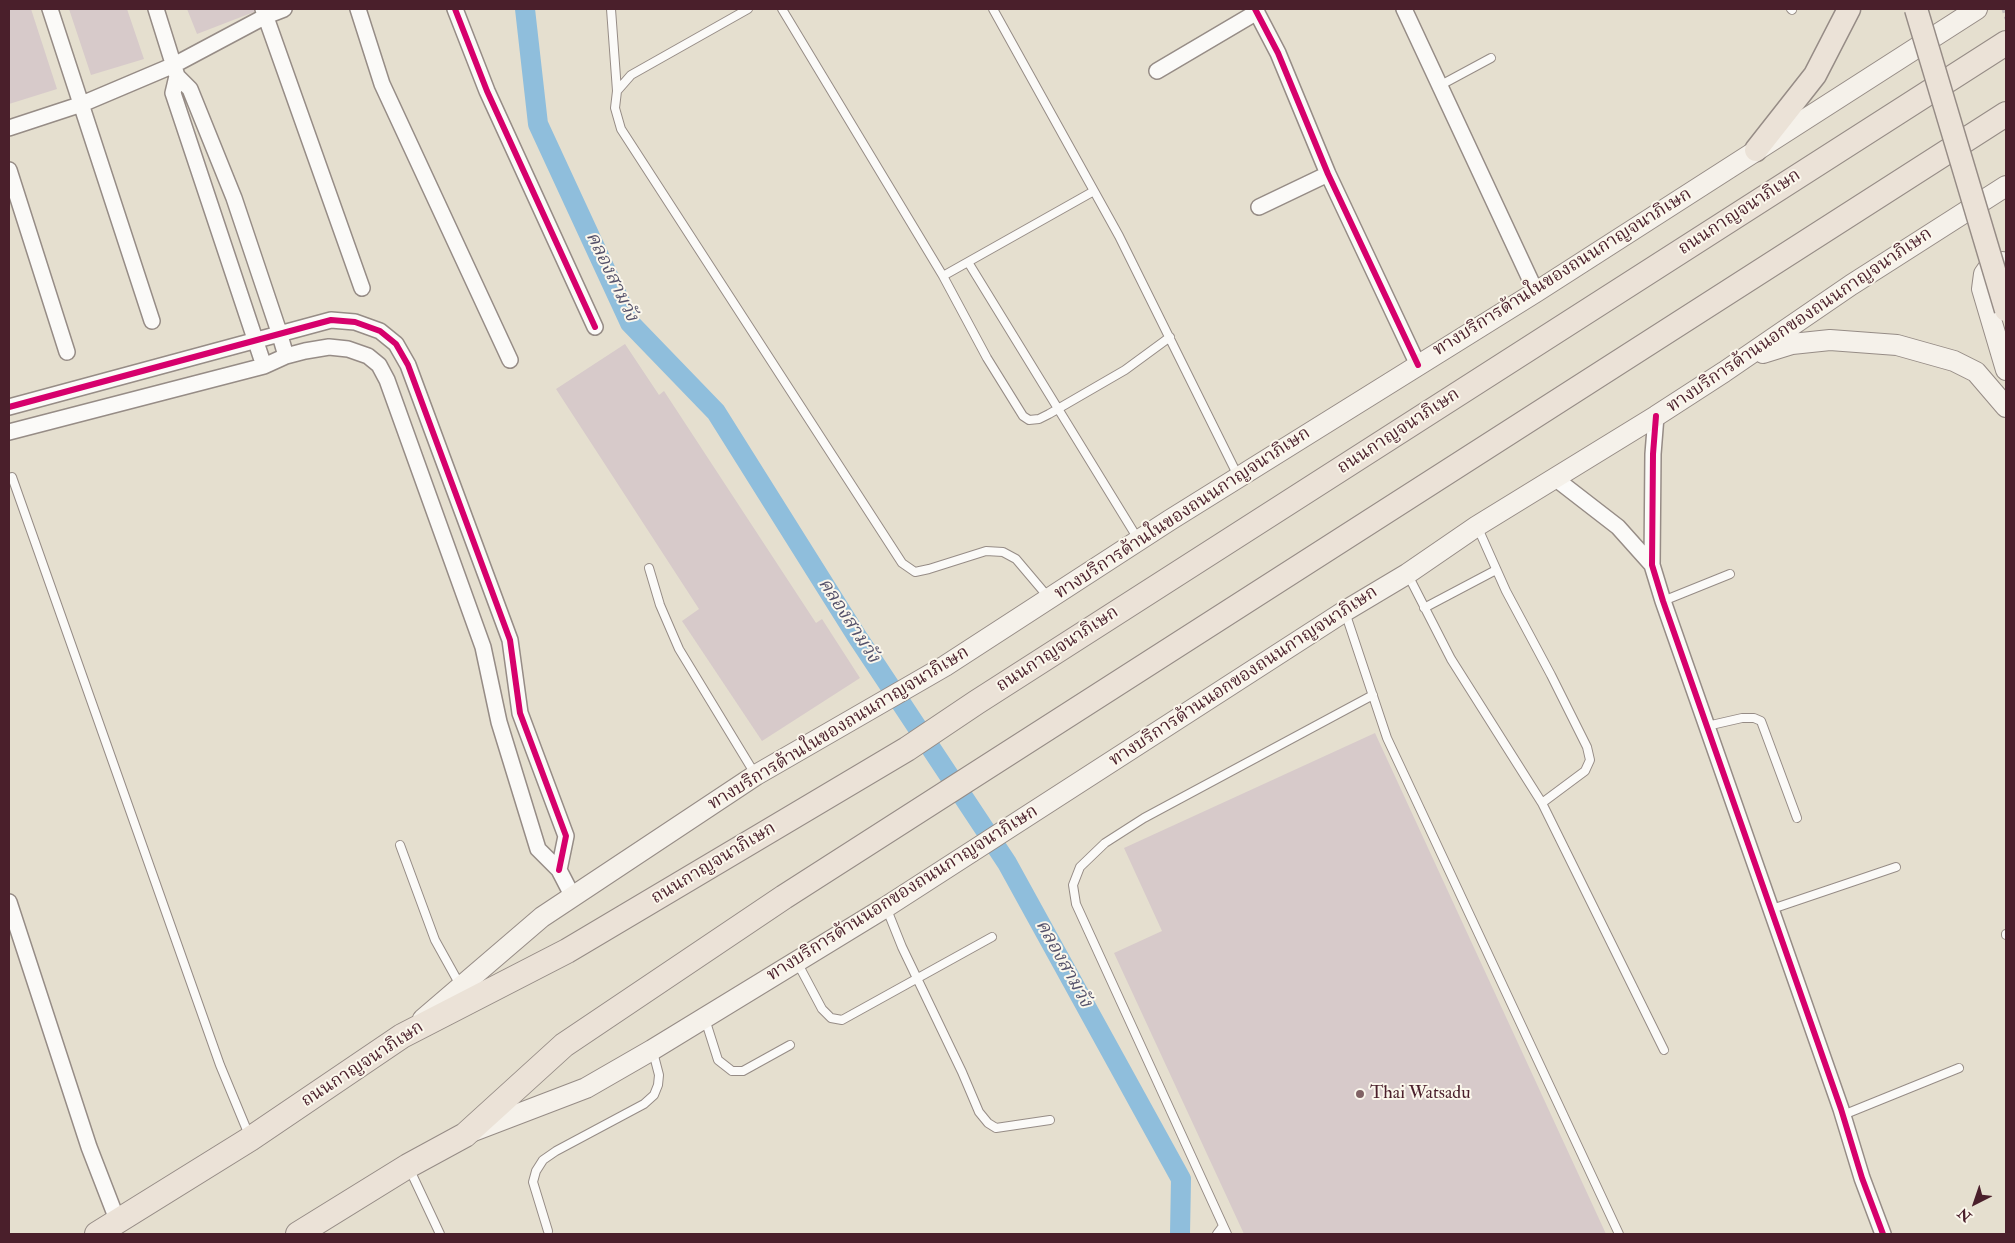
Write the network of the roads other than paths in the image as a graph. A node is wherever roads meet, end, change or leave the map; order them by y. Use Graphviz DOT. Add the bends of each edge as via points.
graph roads {
  1 [pos="50,9"];
  2 [pos="156,9"];
  3 [pos="284,9"];
  4 [pos="358,9"];
  5 [pos="455,9"];
  6 [pos="611,9"];
  7 [pos="748,9"];
  8 [pos="782,9"];
  9 [pos="993,9"];
  10 [pos="1404,9"];
  11 [pos="1849,9"];
  12 [pos="1916,9"];
  13 [pos="1929,9"];
  14 [pos="1976,9"];
  15 [pos="1256,10"];
  16 [pos="264,12"];
  17 [pos="2006,43"];
  18 [pos="1491,58"];
  19 [pos="175,71"];
  20 [pos="1157,71"];
  21 [pos="1439,86"];
  22 [pos="617,91"];
  23 [pos="82,104"];
  24 [pos="2006,114"];
  25 [pos="9,128"];
  26 [pos="1756,150"];
  27 [pos="9,170"];
  28 [pos="1328,174"];
  29 [pos="2006,186"];
  30 [pos="1094,191"];
  31 [pos="1259,208"];
  32 [pos="968,262"];
  33 [pos="2006,263"];
  34 [pos="943,276"];
  35 [pos="362,288"];
  36 [pos="1536,292"];
  37 [pos="2006,310"];
  38 [pos="152,321"];
  39 [pos="595,327"];
  40 [pos="279,332"];
  41 [pos="1170,337"];
  42 [pos="255,339"];
  43 [pos="67,352"];
  44 [pos="286,356"];
  45 [pos="1744,358"];
  46 [pos="510,360"];
  47 [pos="1418,365"];
  48 [pos="264,366"];
  49 [pos="2006,370"];
  50 [pos="9,407"];
  51 [pos="2006,407"];
  52 [pos="1057,409"];
  53 [pos="1656,416"];
  54 [pos="9,432"];
  55 [pos="12,477"];
  56 [pos="1238,478"];
  57 [pos="1556,479"];
  58 [pos="1477,526"];
  59 [pos="1139,541"];
  60 [pos="1652,565"];
  61 [pos="650,568"];
  62 [pos="1496,570"];
  63 [pos="1407,574"];
  64 [pos="1730,574"];
  65 [pos="1050,600"];
  66 [pos="1662,601"];
  67 [pos="498,607"];
  68 [pos="1424,608"];
  69 [pos="1345,611"];
  70 [pos="472,617"];
  71 [pos="1373,695"];
  72 [pos="1707,726"];
  73 [pos="756,775"];
  74 [pos="545,780"];
  75 [pos="520,790"];
  76 [pos="1542,803"];
  77 [pos="1796,818"];
  78 [pos="400,845"];
  79 [pos="1896,867"];
  80 [pos="559,870"];
  81 [pos="573,897"];
  82 [pos="9,902"];
  83 [pos="886,907"];
  84 [pos="1772,909"];
  85 [pos="992,937"];
  86 [pos="797,962"];
  87 [pos="917,980"];
  88 [pos="461,986"];
  89 [pos="705,1018"];
  90 [pos="402,1036"];
  91 [pos="790,1045"];
  92 [pos="652,1050"];
  93 [pos="1664,1050"];
  94 [pos="1959,1068"];
  95 [pos="1843,1116"];
  96 [pos="1050,1120"];
  97 [pos="465,1135"];
  98 [pos="250,1139"];
  99 [pos="408,1166"];
  100 [pos="118,1222"];
  101 [pos="1223,1226"];
  102 [pos="548,1231"];
  103 [pos="97,1234"];
  104 [pos="298,1234"];
  105 [pos="440,1234"];
  106 [pos="1218,1234"];
  107 [pos="1227,1234"];
  108 [pos="1619,1234"];
  109 [pos="1883,1234"];
  1 -- 23 [label="street"];
  2 -- 19 [label="street"];
  3 -- 16 [label="street"];
  4 -- 46 [label="street" via="382,84"];
  5 -- 39 [label="street" via="487,91"];
  6 -- 22 [label="lane"];
  7 -- 22 [label="lane" via="631,75"];
  8 -- 34 [label="lane"];
  9 -- 30 [label="lane"];
  10 -- 21 [label="street"];
  11 -- 26 [label="main road" via="1815,75"];
  12 -- 37 [label="main road, bridge"];
  13 -- 33 [label="main road"];
  14 -- 26 [label="main road, ทางบริการด้านในของถนนกาญจนาภิเษก"];
  15 -- 20 [label="street"];
  15 -- 28 [label="street" via="1278,53"];
  16 -- 19 [label="street"];
  16 -- 35 [label="street"];
  17 -- 90 [label="highway, ถนนกาญจนาภิเษก" via="907,749 567,951"];
  18 -- 21 [label="lane"];
  19 -- 23 [label="street"];
  19 -- 40 [label="street" via="190,89 231,189"];
  19 -- 42 [label="street" via="173,93"];
  21 -- 36 [label="street"];
  22 -- 65 [label="lane" via="615,108 621,129 902,563 915,572 986,550 1003,552 1016,559"];
  23 -- 25 [label="street"];
  23 -- 38 [label="street"];
  24 -- 97 [label="highway" via="784,897 564,1045"];
  26 -- 36 [label="main road, ทางบริการด้านในของถนนกาญจนาภิเษก"];
  27 -- 43 [label="street"];
  28 -- 31 [label="street"];
  28 -- 47 [label="street"];
  29 -- 45 [label="main road, ทางบริการด้านนอกของถนนกาญจนาภิเษก"];
  30 -- 32 [label="lane"];
  30 -- 41 [label="lane"];
  32 -- 34 [label="lane"];
  32 -- 52 [label="lane"];
  33 -- 49 [label="main road" via="1991,264 1984,274 1982,289"];
  34 -- 52 [label="lane" via="1023,416 1029,420 1039,418"];
  36 -- 47 [label="main road, ทางบริการด้านในของถนนกาญจนาภิเษก"];
  40 -- 42 [label="street"];
  40 -- 44 [label="street"];
  40 -- 67 [label="street" via="330,320 347,321 380,331 396,344 408,365"];
  41 -- 52 [label="lane" via="1125,370"];
  41 -- 56 [label="lane"];
  42 -- 48 [label="street"];
  42 -- 50 [label="street"];
  44 -- 48 [label="street"];
  44 -- 70 [label="street" via="329,347 368,356 379,365"];
  45 -- 51 [label="main road" via="1792,344 1830,340 1897,345 1954,361 1976,372"];
  45 -- 53 [label="main road, ทางบริการด้านนอกของถนนกาญจนาภิเษก"];
  47 -- 56 [label="main road, ทางบริการด้านในของถนนกาญจนาภิเษก"];
  48 -- 54 [label="street"];
  52 -- 59 [label="lane"];
  53 -- 57 [label="main road, ทางบริการด้านนอกของถนนกาญจนาภิเษก"];
  53 -- 60 [label="street"];
  55 -- 98 [label="lane" via="220,1065"];
  56 -- 59 [label="main road, ทางบริการด้านในของถนนกาญจนาภิเษก"];
  57 -- 58 [label="main road, ทางบริการด้านนอกของถนนกาญจนาภิเษก"];
  57 -- 60 [label="street" via="1618,527"];
  58 -- 62 [label="lane"];
  58 -- 63 [label="main road, ทางบริการด้านนอกของถนนกาญจนาภิเษก"];
  59 -- 65 [label="main road, ทางบริการด้านในของถนนกาญจนาภิเษก"];
  60 -- 66 [label="street"];
  61 -- 73 [label="lane" via="660,605 679,649"];
  62 -- 68 [label="lane"];
  62 -- 76 [label="lane" via="1552,675 1587,747 1590,760 1585,771"];
  63 -- 68 [label="lane"];
  63 -- 69 [label="main road, ทางบริการด้านนอกของถนนกาญจนาภิเษก"];
  64 -- 66 [label="lane"];
  65 -- 73 [label="main road, ทางบริการด้านในของถนนกาญจนาภิเษก" via="870,711"];
  66 -- 72 [label="street"];
  67 -- 70 [label="street"];
  67 -- 74 [label="street" via="510,640 520,713"];
  68 -- 76 [label="lane" via="1451,659"];
  69 -- 71 [label="lane"];
  69 -- 83 [label="main road, ทางบริการด้านนอกของถนนกาญจนาภิเษก"];
  70 -- 75 [label="street" via="483,647 499,722"];
  71 -- 101 [label="lane" via="1144,818 1104,843 1080,867 1073,885 1076,904"];
  71 -- 108 [label="lane" via="1391,747"];
  72 -- 77 [label="lane" via="1742,718 1761,721"];
  72 -- 84 [label="street"];
  73 -- 81 [label="main road, ทางบริการด้านในของถนนกาญจนาภิเษก"];
  74 -- 75 [label="street"];
  74 -- 80 [label="street" via="566,836"];
  75 -- 80 [label="street" via="538,849"];
  76 -- 93 [label="lane"];
  78 -- 88 [label="lane" via="435,940"];
  79 -- 84 [label="lane"];
  80 -- 81 [label="street"];
  81 -- 88 [label="main road, ทางบริการด้านในของถนนกาญจนาภิเษก" via="542,917"];
  82 -- 100 [label="street" via="89,1147"];
  83 -- 86 [label="main road, ทางบริการด้านนอกของถนนกาญจนาภิเษก"];
  83 -- 87 [label="lane"];
  84 -- 95 [label="street"];
  85 -- 87 [label="lane"];
  86 -- 87 [label="lane" via="822,1009 831,1018 842,1020"];
  86 -- 89 [label="main road, ทางบริการด้านนอกของถนนกาญจนาภิเษก"];
  87 -- 96 [label="lane" via="979,1112 988,1123 996,1128"];
  88 -- 90 [label="main road, ทางบริการด้านในของถนนกาญจนาภิเษก"];
  89 -- 91 [label="lane" via="718,1060 732,1071 743,1071"];
  89 -- 92 [label="main road, ทางบริการด้านนอกของถนนกาญจนาภิเษก"];
  90 -- 98 [label="highway, ถนนกาญจนาภิเษก"];
  92 -- 97 [label="main road, ทางบริการด้านนอกของถนนกาญจนาภิเษก" via="586,1088"];
  92 -- 102 [label="lane" via="659,1075 654,1095 644,1104 556,1151 543,1160 536,1171 533,1182"];
  94 -- 95 [label="lane"];
  95 -- 109 [label="street"];
  97 -- 99 [label="highway"];
  98 -- 100 [label="highway, ถนนกาญจนาภิเษก"];
  99 -- 104 [label="highway"];
  99 -- 105 [label="lane"];
  100 -- 103 [label="highway, ถนนกาญจนาภิเษก"];
  101 -- 106 [label="lane"];
  101 -- 107 [label="lane"];
}
